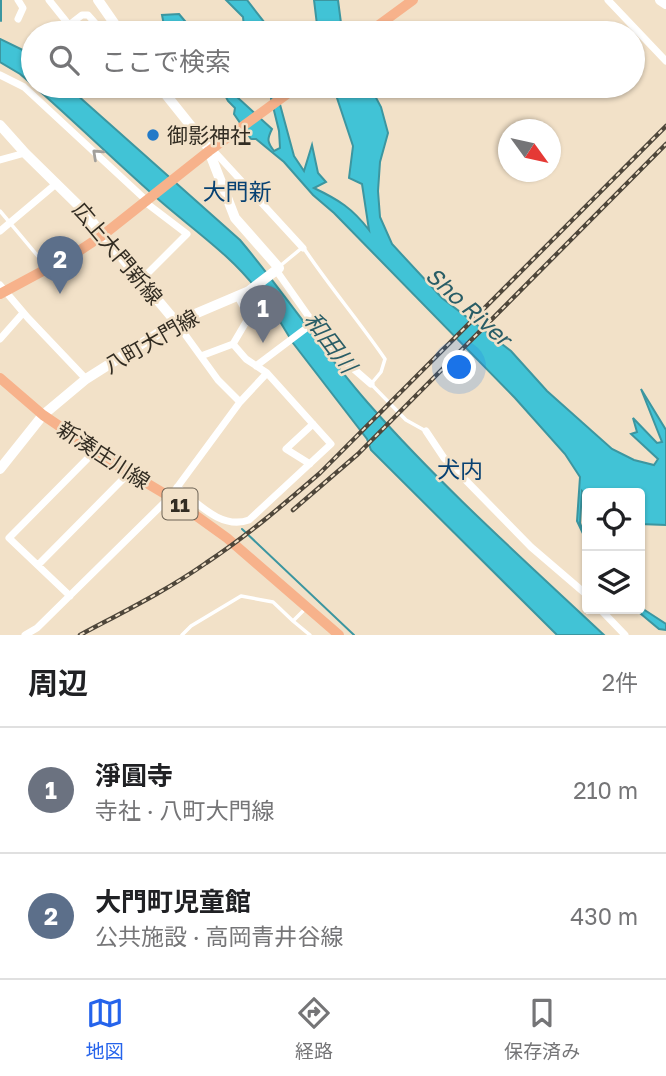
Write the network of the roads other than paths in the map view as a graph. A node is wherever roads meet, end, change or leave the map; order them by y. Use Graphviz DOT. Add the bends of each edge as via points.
graph roads {
  1 [pos="18,0"];
  2 [pos="49,0"];
  3 [pos="98,0"];
  4 [pos="413,0"];
  5 [pos="608,0"];
  6 [pos="660,0"];
  7 [pos="666,4"];
  8 [pos="18,19"];
  9 [pos="66,21"];
  10 [pos="74,21"];
  11 [pos="93,21"];
  12 [pos="113,21"];
  13 [pos="384,21"];
  14 [pos="628,21"];
  15 [pos="645,39"];
  16 [pos="666,61"];
  17 [pos="0,75"];
  18 [pos="21,86"];
  19 [pos="35,98"];
  20 [pos="169,98"];
  21 [pos="282,98"];
  22 [pos="0,125"];
  23 [pos="213,148"];
  24 [pos="25,153"];
  25 [pos="0,160"];
  26 [pos="57,183"];
  27 [pos="147,201"];
  28 [pos="0,211"];
  29 [pos="10,223"];
  30 [pos="0,230"];
  31 [pos="103,235"];
  32 [pos="303,248"];
  33 [pos="49,268"];
  34 [pos="277,269"];
  35 [pos="141,280"];
  36 [pos="2,290"];
  37 [pos="237,295"];
  38 [pos="23,313"];
  39 [pos="176,322"];
  40 [pos="312,324"];
  41 [pos="0,339"];
  42 [pos="233,344"];
  43 [pos="201,356"];
  44 [pos="256,366"];
  45 [pos="267,373"];
  46 [pos="0,378"];
  47 [pos="86,379"];
  48 [pos="371,384"];
  49 [pos="240,402"];
  50 [pos="43,415"];
  51 [pos="313,424"];
  52 [pos="426,431"];
  53 [pos="95,451"];
  54 [pos="310,464"];
  55 [pos="0,469"];
  56 [pos="130,473"];
  57 [pos="174,492"];
  58 [pos="38,565"];
  59 [pos="582,591"];
  60 [pos="70,596"];
  61 [pos="307,607"];
  62 [pos="605,614"];
  63 [pos="293,621"];
  64 [pos="25,635"];
  65 [pos="182,635"];
  66 [pos="310,635"];
  67 [pos="339,635"];
  68 [pos="625,635"];
  1 -- 8 [label="street" via="23,8"];
  2 -- 9 [label="street"];
  3 -- 12 [label="main road"];
  4 -- 13 [label="main road"];
  5 -- 14 [label="street"];
  6 -- 7 [label="main road"];
  10 -- 11 [label="street" via="88,15"];
  15 -- 16 [label="street"];
  18 -- 17 [label="street, one-way"];
  27 -- 19 [label="street, one-way"];
  20 -- 23 [label="main road"];
  21 -- 23 [label="main road"];
  22 -- 24 [label="main road, 広上大門新線"];
  23 -- 27 [label="main road"];
  23 -- 32 [label="street"];
  23 -- 34 [label="main road" via="236,218"];
  24 -- 25 [label="street"];
  24 -- 26 [label="main road, 広上大門新線"];
  26 -- 29 [label="street"];
  26 -- 31 [label="main road, 広上大門新線"];
  27 -- 31 [label="main road"];
  27 -- 35 [label="street" via="187,234"];
  28 -- 29 [label="lane"];
  29 -- 30 [label="street"];
  29 -- 33 [label="lane"];
  31 -- 33 [label="main road"];
  31 -- 35 [label="main road, 広上大門新線"];
  32 -- 34 [label="lane"];
  32 -- 48 [label="lane" via="385,359"];
  33 -- 36 [label="main road"];
  34 -- 37 [label="main road, 八町大門線"];
  34 -- 40 [label="street"];
  35 -- 39 [label="main road, 広上大門新線"];
  36 -- 38 [label="street"];
  37 -- 39 [label="main road, 八町大門線"];
  37 -- 42 [label="street" via="249,317"];
  38 -- 41 [label="street"];
  38 -- 47 [label="street"];
  39 -- 43 [label="street"];
  39 -- 47 [label="main road, 八町大門線"];
  40 -- 44 [label="street"];
  40 -- 48 [label="street" via="333,351"];
  42 -- 43 [label="street"];
  42 -- 44 [label="street"];
  43 -- 49 [label="street"];
  44 -- 45 [label="street"];
  45 -- 49 [label="street"];
  45 -- 51 [label="street"];
  46 -- 50 [label="main road, 新湊庄川線 / 11"];
  47 -- 50 [label="main road, 八町大門線"];
  48 -- 52 [label="lane" via="406,420"];
  49 -- 57 [label="street"];
  50 -- 53 [label="main road, 新湊庄川線 / 11"];
  50 -- 55 [label="main road, 八町大門線"];
  51 -- 54 [label="street" via="331,444"];
  51 -- 54 [label="street" via="286,449"];
  52 -- 59 [label="street" via="444,458 531,547"];
  53 -- 56 [label="main road, 新湊庄川線 / 11"];
  53 -- 58 [label="street" via="9,538"];
  54 -- 57 [label="street" via="249,520 237,524 225,522"];
  56 -- 57 [label="main road, 新湊庄川線 / 11"];
  56 -- 58 [label="street"];
  57 -- 60 [label="street"];
  57 -- 61 [label="main road, 新湊庄川線 / 11"];
  58 -- 60 [label="street"];
  60 -- 64 [label="street"];
  61 -- 63 [label="lane"];
  61 -- 67 [label="main road, 新湊庄川線 / 11"];
  62 -- 68 [label="street"];
  63 -- 65 [label="lane" via="273,602 241,596"];
  63 -- 66 [label="lane"];
}
